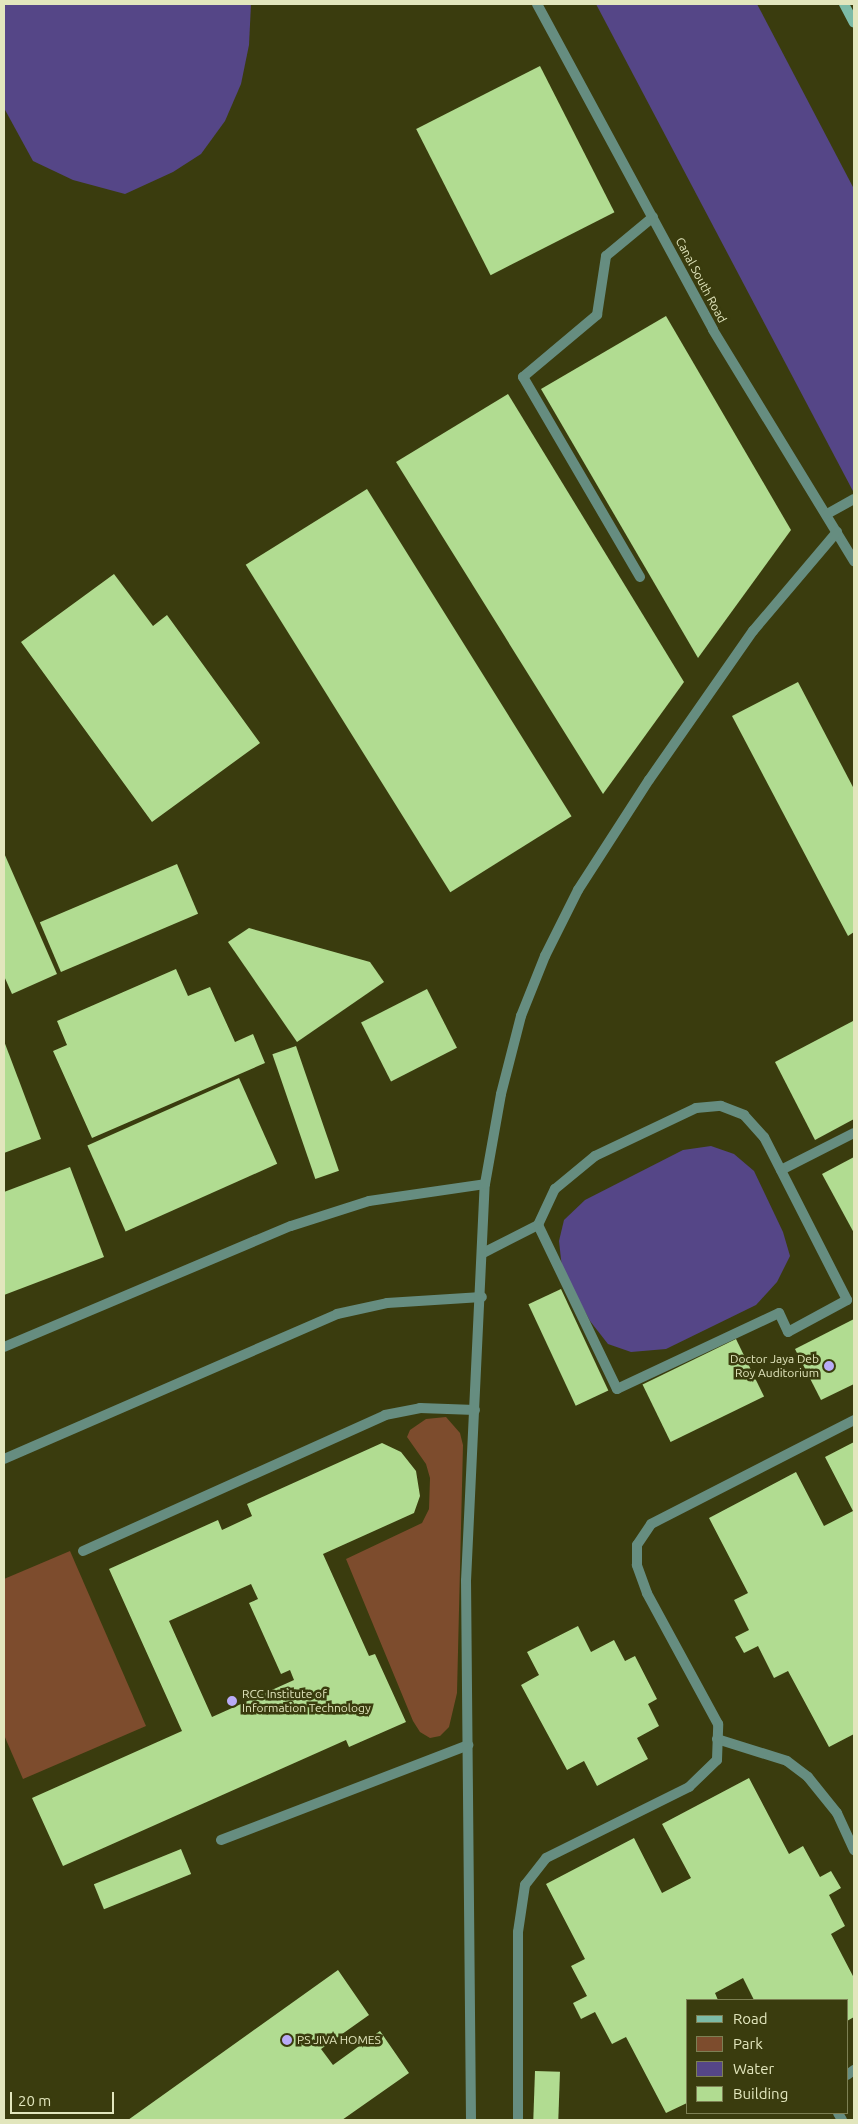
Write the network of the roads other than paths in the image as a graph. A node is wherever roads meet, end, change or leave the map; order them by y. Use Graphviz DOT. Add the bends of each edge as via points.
graph roads {
  1 [pos="537,4"];
  2 [pos="844,4"];
  3 [pos="854,23"];
  4 [pos="652,217"];
  5 [pos="851,501"];
  6 [pos="826,514"];
  7 [pos="837,532"];
  8 [pos="854,562"];
  9 [pos="640,577"];
  10 [pos="854,1133"];
  11 [pos="781,1170"];
  12 [pos="485,1184"];
  13 [pos="538,1225"];
  14 [pos="483,1252"];
  15 [pos="482,1296"];
  16 [pos="851,1299"];
  17 [pos="4,1346"];
  18 [pos="475,1410"];
  19 [pos="854,1420"];
  20 [pos="4,1459"];
  21 [pos="83,1551"];
  22 [pos="717,1739"];
  23 [pos="468,1745"];
  24 [pos="221,1840"];
  25 [pos="854,1850"];
  26 [pos="471,2120"];
  27 [pos="518,2120"];
  1 -- 4 [label="street, Canal South Road"];
  2 -- 3 [label="main road"];
  4 -- 6 [label="street, Canal South Road" via="713,330"];
  4 -- 9 [label="street" via="606,256 597,315 523,377"];
  5 -- 6 [label="street"];
  6 -- 7 [label="street, Canal South Road"];
  7 -- 8 [label="street, Canal South Road"];
  7 -- 12 [label="street" via="753,630 649,780 578,890 545,956 521,1016 501,1094"];
  10 -- 11 [label="street"];
  11 -- 13 [label="street" via="764,1137 744,1115 721,1106 696,1108 595,1156 571,1173 556,1189"];
  11 -- 16 [label="street"];
  12 -- 14 [label="street"];
  12 -- 17 [label="street" via="369,1201 291,1226"];
  13 -- 14 [label="street"];
  13 -- 16 [label="street" via="617,1390 779,1313 788,1332"];
  14 -- 15 [label="street"];
  15 -- 18 [label="street"];
  15 -- 20 [label="street" via="387,1303 337,1314"];
  18 -- 21 [label="street" via="420,1408 385,1415"];
  18 -- 23 [label="street" via="466,1581"];
  19 -- 22 [label="street" via="651,1524 637,1545 637,1565 648,1593 718,1724"];
  22 -- 25 [label="street" via="787,1762 808,1777 836,1812"];
  22 -- 27 [label="street" via="717,1760 689,1786 546,1858 525,1885 518,1932"];
  23 -- 24 [label="street"];
  23 -- 26 [label="street"];
}
